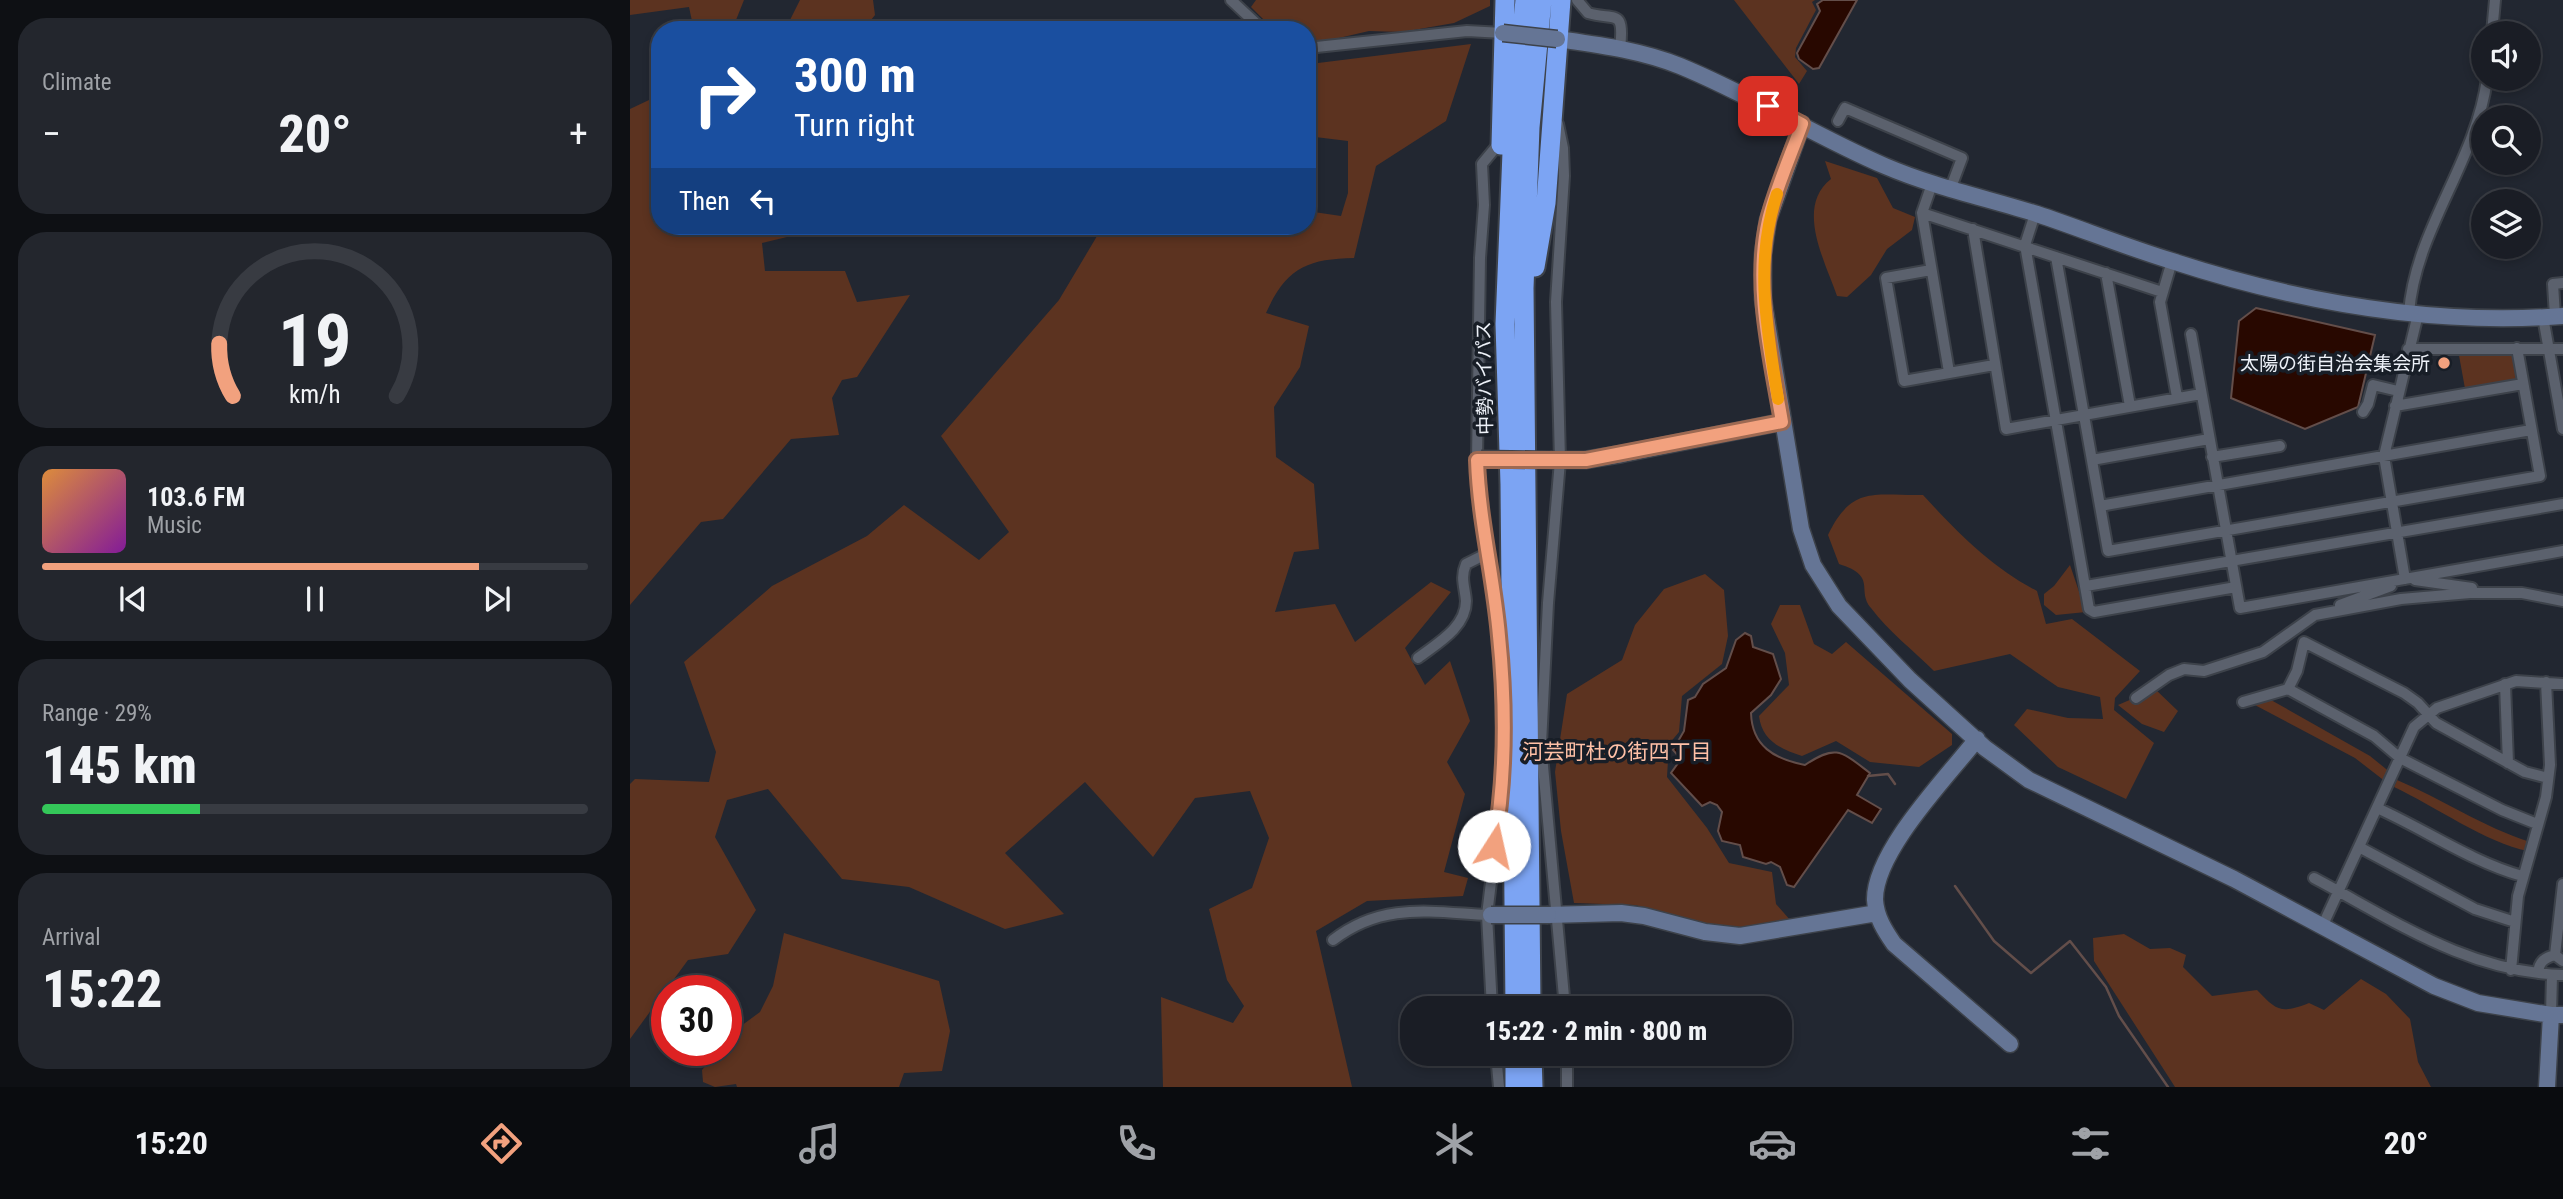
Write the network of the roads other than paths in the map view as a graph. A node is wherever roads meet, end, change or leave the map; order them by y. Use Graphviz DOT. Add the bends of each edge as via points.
graph roads {
  1 [pos="1231,0"];
  2 [pos="1505,0"];
  3 [pos="1525,0"];
  4 [pos="1542,0"];
  5 [pos="1561,0"];
  6 [pos="1577,0"];
  7 [pos="2495,0"];
  8 [pos="1253,21"];
  9 [pos="2493,21"];
  10 [pos="1503,33"];
  11 [pos="1557,39"];
  12 [pos="1316,47"];
  13 [pos="1620,48"];
  14 [pos="2484,91"];
  15 [pos="1555,108"];
  16 [pos="1838,121"];
  17 [pos="1802,124"];
  18 [pos="1501,141"];
  19 [pos="1932,184"];
  20 [pos="1950,190"];
  21 [pos="1922,213"];
  22 [pos="2035,214"];
  23 [pos="1973,229"];
  24 [pos="2025,245"];
  25 [pos="2056,257"];
  26 [pos="2172,261"];
  27 [pos="1931,270"];
  28 [pos="2106,273"];
  29 [pos="2563,283"];
  30 [pos="2162,292"];
  31 [pos="2414,314"];
  32 [pos="2554,316"];
  33 [pos="1505,324"];
  34 [pos="1524,330"];
  35 [pos="2191,334"];
  36 [pos="2517,348"];
  37 [pos="2408,349"];
  38 [pos="2563,349"];
  39 [pos="2549,350"];
  40 [pos="1994,365"];
  41 [pos="1949,372"];
  42 [pos="2523,384"];
  43 [pos="2398,391"];
  44 [pos="2201,394"];
  45 [pos="2177,397"];
  46 [pos="2130,406"];
  47 [pos="2395,406"];
  48 [pos="2363,412"];
  49 [pos="2084,414"];
  50 [pos="2054,420"];
  51 [pos="1782,422"];
  52 [pos="2563,429"];
  53 [pos="2531,430"];
  54 [pos="2209,439"];
  55 [pos="2280,446"];
  56 [pos="2384,456"];
  57 [pos="2213,457"];
  58 [pos="1479,460"];
  59 [pos="1556,460"];
  60 [pos="2092,460"];
  61 [pos="2218,485"];
  62 [pos="2392,503"];
  63 [pos="2563,504"];
  64 [pos="2101,506"];
  65 [pos="2225,530"];
  66 [pos="2397,533"];
  67 [pos="2563,551"];
  68 [pos="1486,554"];
  69 [pos="2231,560"];
  70 [pos="2405,579"];
  71 [pos="2085,586"];
  72 [pos="2236,587"];
  73 [pos="2489,593"];
  74 [pos="2563,601"];
  75 [pos="2315,615"];
  76 [pos="1418,658"];
  77 [pos="2546,682"];
  78 [pos="2505,684"];
  79 [pos="2563,684"];
  80 [pos="2288,689"];
  81 [pos="2136,698"];
  82 [pos="2243,702"];
  83 [pos="2427,715"];
  84 [pos="1977,739"];
  85 [pos="2400,758"];
  86 [pos="2508,763"];
  87 [pos="2548,778"];
  88 [pos="2377,808"];
  89 [pos="2537,824"];
  90 [pos="2359,848"];
  91 [pos="2522,876"];
  92 [pos="2314,878"];
  93 [pos="2563,884"];
  94 [pos="2339,891"];
  95 [pos="1877,913"];
  96 [pos="1489,915"];
  97 [pos="1553,916"];
  98 [pos="2515,922"];
  99 [pos="2322,927"];
  100 [pos="1333,940"];
  101 [pos="2559,958"];
  102 [pos="2511,970"];
  103 [pos="2538,973"];
  104 [pos="2558,975"];
  105 [pos="1492,996"];
  106 [pos="1515,996"];
  107 [pos="1531,996"];
  108 [pos="1563,996"];
  109 [pos="2557,1015"];
  110 [pos="2010,1044"];
  111 [pos="1497,1066"];
  112 [pos="1515,1066"];
  113 [pos="1532,1066"];
  114 [pos="1567,1066"];
  115 [pos="1499,1087"];
  116 [pos="1515,1087"];
  117 [pos="1533,1087"];
  118 [pos="1567,1087"];
  119 [pos="2547,1087"];
  1 -- 8 [label="street"];
  2 -- 10 [label="highway"];
  3 -- 33 [label="highway, 中勢バイパス" via="1513,128"];
  4 -- 34 [label="highway" via="1530,127"];
  5 -- 11 [label="highway"];
  6 -- 13 [label="street" via="1588,13 1609,14 1618,21"];
  7 -- 9 [label="street"];
  10 -- 11 [label="street, bridge"];
  10 -- 12 [label="street" via="1467,31"];
  10 -- 18 [label="highway"];
  11 -- 13 [label="street"];
  11 -- 15 [label="highway"];
  13 -- 17 [label="street" via="1680,66"];
  14 -- 31 [label="street" via="2476,131 2414,274"];
  15 -- 34 [label="highway" via="1546,203"];
  15 -- 59 [label="street" via="1564,176 1556,314"];
  16 -- 20 [label="street" via="1845,108 1962,158"];
  17 -- 19 [label="street" via="1860,155"];
  17 -- 51 [label="street" via="1768,220 1763,254 1763,299"];
  18 -- 33 [label="highway" via="1500,265"];
  18 -- 58 [label="street" via="1482,164"];
  19 -- 20 [label="street"];
  19 -- 21 [label="street"];
  20 -- 22 [label="street"];
  21 -- 23 [label="street"];
  21 -- 27 [label="street"];
  22 -- 24 [label="street"];
  22 -- 26 [label="street"];
  23 -- 24 [label="street"];
  23 -- 40 [label="street"];
  24 -- 25 [label="street"];
  24 -- 50 [label="street"];
  25 -- 28 [label="street"];
  25 -- 49 [label="street"];
  26 -- 30 [label="street"];
  26 -- 31 [label="street" via="2289,294"];
  27 -- 41 [label="street"];
  27 -- 41 [label="street" via="1886,278 1904,381"];
  28 -- 30 [label="street"];
  28 -- 46 [label="street"];
  29 -- 32 [label="street" via="2553,284"];
  30 -- 45 [label="street"];
  31 -- 32 [label="street"];
  31 -- 37 [label="street"];
  32 -- 39 [label="street"];
  33 -- 106 [label="highway, 中勢バイパス"];
  34 -- 107 [label="highway"];
  35 -- 44 [label="street"];
  36 -- 37 [label="street"];
  36 -- 39 [label="street"];
  36 -- 42 [label="street"];
  37 -- 43 [label="street"];
  38 -- 39 [label="street"];
  39 -- 52 [label="street"];
  40 -- 41 [label="street"];
  40 -- 50 [label="street" via="2006,429"];
  42 -- 47 [label="street"];
  42 -- 53 [label="street"];
  43 -- 47 [label="street"];
  43 -- 48 [label="street" via="2373,385"];
  44 -- 45 [label="street"];
  44 -- 54 [label="street"];
  45 -- 46 [label="street"];
  46 -- 49 [label="street"];
  47 -- 56 [label="street"];
  49 -- 50 [label="street"];
  49 -- 60 [label="street"];
  50 -- 71 [label="street"];
  51 -- 59 [label="street" via="1622,454"];
  51 -- 84 [label="street" via="1801,529 1821,580 1839,606 1909,680"];
  53 -- 56 [label="street"];
  53 -- 62 [label="street" via="2540,476"];
  54 -- 57 [label="street"];
  54 -- 60 [label="street"];
  55 -- 57 [label="street"];
  56 -- 61 [label="street"];
  56 -- 62 [label="street"];
  57 -- 61 [label="street"];
  58 -- 59 [label="street, bridge"];
  58 -- 68 [label="street"];
  59 -- 97 [label="street" via="1541,744"];
  60 -- 64 [label="street"];
  61 -- 64 [label="street"];
  61 -- 65 [label="street"];
  62 -- 65 [label="street"];
  62 -- 66 [label="street"];
  63 -- 66 [label="street"];
  64 -- 65 [label="street" via="2108,551"];
  65 -- 69 [label="street"];
  66 -- 69 [label="street"];
  66 -- 70 [label="street"];
  67 -- 70 [label="street"];
  68 -- 76 [label="street" via="1466,564 1461,575 1466,605 1461,621"];
  68 -- 96 [label="street" via="1500,638 1503,783"];
  69 -- 71 [label="street"];
  69 -- 72 [label="street"];
  70 -- 72 [label="street" via="2240,608"];
  70 -- 73 [label="street"];
  70 -- 75 [label="street"];
  71 -- 72 [label="street" via="2088,609 2094,612"];
  73 -- 74 [label="street" via="2534,594"];
  73 -- 75 [label="street" via="2401,599"];
  75 -- 81 [label="street" via="2263,652 2204,671 2184,669"];
  77 -- 78 [label="street"];
  77 -- 79 [label="street"];
  77 -- 87 [label="street"];
  78 -- 83 [label="street"];
  78 -- 86 [label="street"];
  80 -- 82 [label="street"];
  80 -- 83 [label="street" via="2304,642 2404,693"];
  80 -- 85 [label="street" via="2374,736"];
  83 -- 85 [label="street" via="2414,727"];
  83 -- 86 [label="street"];
  84 -- 95 [label="street" via="1892,847 1879,878"];
  84 -- 99 [label="street" via="2029,780"];
  85 -- 88 [label="street"];
  85 -- 89 [label="street"];
  86 -- 87 [label="street"];
  87 -- 89 [label="street"];
  88 -- 90 [label="street"];
  88 -- 91 [label="street" via="2484,864"];
  89 -- 91 [label="street"];
  90 -- 94 [label="street"];
  90 -- 98 [label="street" via="2475,909"];
  91 -- 98 [label="street"];
  92 -- 94 [label="street"];
  93 -- 101 [label="street"];
  94 -- 99 [label="street"];
  94 -- 102 [label="street" via="2470,959"];
  95 -- 97 [label="street" via="1740,936 1621,913"];
  95 -- 110 [label="street" via="1908,959"];
  96 -- 97 [label="street, bridge"];
  96 -- 100 [label="street" via="1408,911 1382,915 1352,926"];
  96 -- 105 [label="street"];
  97 -- 108 [label="street"];
  98 -- 102 [label="street"];
  99 -- 109 [label="street" via="2458,996 2499,1008"];
  101 -- 103 [label="street" via="2541,962"];
  102 -- 103 [label="street"];
  103 -- 104 [label="street"];
  104 -- 109 [label="street"];
  109 -- 119 [label="street"];
  111 -- 115 [label="street"];
  112 -- 116 [label="highway"];
  113 -- 117 [label="highway"];
  114 -- 118 [label="street"];
}
